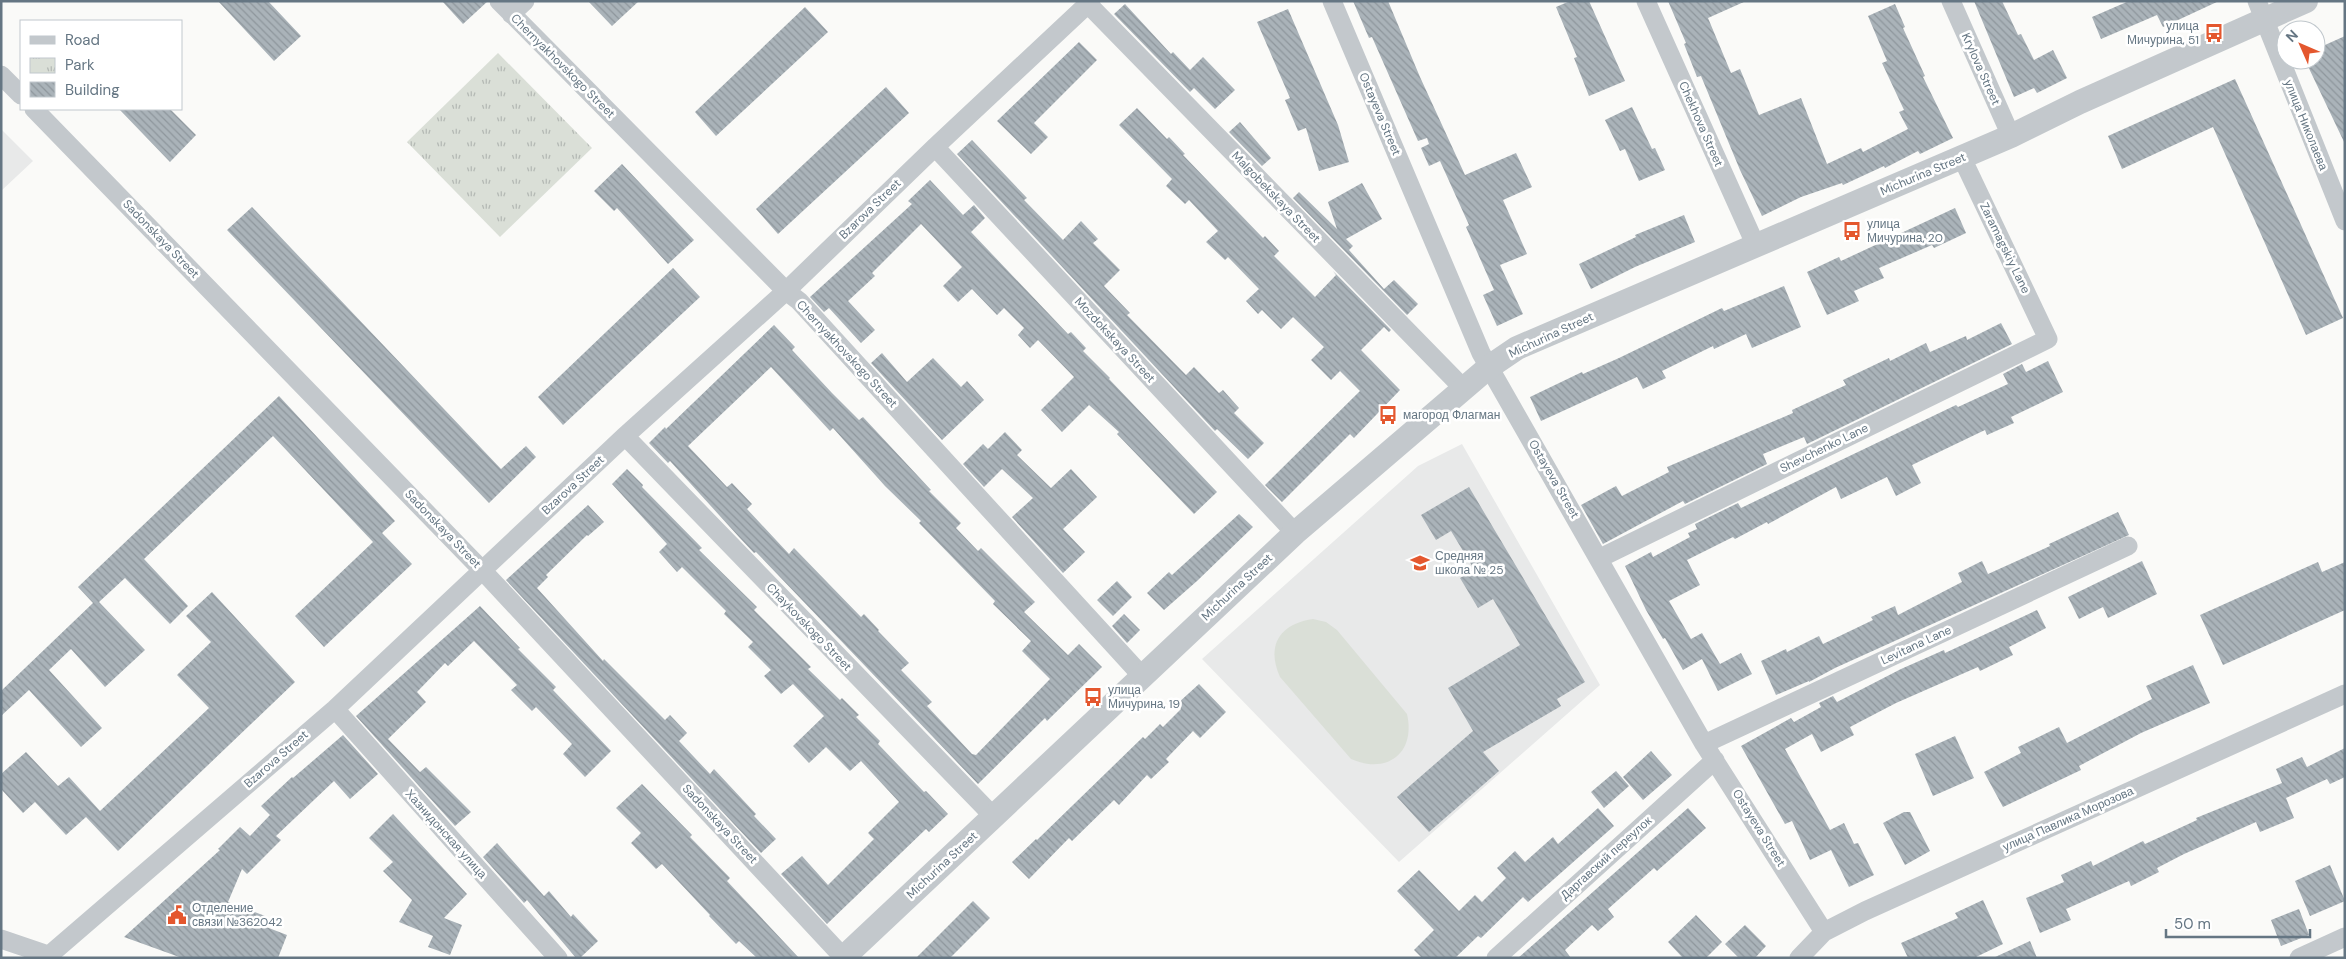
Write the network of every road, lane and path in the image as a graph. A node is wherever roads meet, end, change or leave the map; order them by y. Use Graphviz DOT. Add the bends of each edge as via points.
graph roads {
  1 [pos="1332,1"];
  2 [pos="1646,1"];
  3 [pos="1951,1"];
  4 [pos="2306,1"];
  5 [pos="1089,3"];
  6 [pos="512,5"];
  7 [pos="2261,10"];
  8 [pos="1,75"];
  9 [pos="20,94"];
  10 [pos="35,110"];
  11 [pos="2011,136"];
  12 [pos="935,147"];
  13 [pos="1962,158"];
  14 [pos="2345,222"];
  15 [pos="1756,246"];
  16 [pos="786,292"];
  17 [pos="2048,339"];
  18 [pos="1490,367"];
  19 [pos="1464,389"];
  20 [pos="625,436"];
  21 [pos="1295,533"];
  22 [pos="2128,546"];
  23 [pos="1600,558"];
  24 [pos="482,570"];
  25 [pos="1142,676"];
  26 [pos="2345,694"];
  27 [pos="335,709"];
  28 [pos="1704,744"];
  29 [pos="1715,760"];
  30 [pos="994,817"];
  31 [pos="1824,932"];
  32 [pos="2345,938"];
  33 [pos="1,939"];
  34 [pos="47,956"];
  35 [pos="843,957"];
  36 [pos="558,958"];
  37 [pos="1496,958"];
  38 [pos="1800,958"];
  39 [pos="2300,958"];
  1 -- 18 [label="street, Ostayeva Street"];
  2 -- 15 [label="street, Chekhova Street"];
  3 -- 11 [label="street, Krylova Street"];
  4 -- 7 [label="street, Michurina Street"];
  5 -- 12 [label="street, Bzarova Street"];
  5 -- 19 [label="street, Malgobekskaya Street"];
  6 -- 16 [label="street, Chernyakhovskogo Street"];
  7 -- 11 [label="street, Michurina Street"];
  7 -- 14 [label="street, улица Николаева"];
  8 -- 9 [label="street"];
  10 -- 24 [label="street, Sadonskaya Street"];
  11 -- 13 [label="street, Michurina Street"];
  12 -- 16 [label="street, Bzarova Street"];
  12 -- 21 [label="street, Mozdokskaya Street"];
  13 -- 15 [label="street, Michurina Street"];
  13 -- 17 [label="street, Zaramagskiy Lane"];
  15 -- 18 [label="street, Michurina Street" via="1517,348"];
  16 -- 20 [label="street, Bzarova Street"];
  16 -- 25 [label="street, Chernyakhovskogo Street" via="799,301"];
  17 -- 23 [label="street, Shevchenko Lane"];
  18 -- 19 [label="street, Michurina Street"];
  18 -- 23 [label="street, Ostayeva Street"];
  19 -- 21 [label="street, Michurina Street"];
  20 -- 24 [label="street, Bzarova Street"];
  20 -- 30 [label="street, Chaykovskogo Street"];
  21 -- 25 [label="street, Michurina Street"];
  22 -- 28 [label="street, Levitana Lane"];
  23 -- 28 [label="street, Ostayeva Street"];
  24 -- 27 [label="street, Bzarova Street"];
  24 -- 35 [label="street, Sadonskaya Street"];
  25 -- 30 [label="street, Michurina Street"];
  26 -- 31 [label="street, улица Павлика Морозова"];
  27 -- 34 [label="street, Bzarova Street"];
  27 -- 36 [label="street, Хазнидонская улица"];
  28 -- 29 [label="street, Ostayeva Street"];
  29 -- 31 [label="street, Ostayeva Street"];
  29 -- 37 [label="street, Даргавский переулок"];
  30 -- 35 [label="street, Michurina Street"];
  31 -- 38 [label="street, улица Павлика Морозова"];
  32 -- 39 [label="street"];
  33 -- 34 [label="street"];
}
